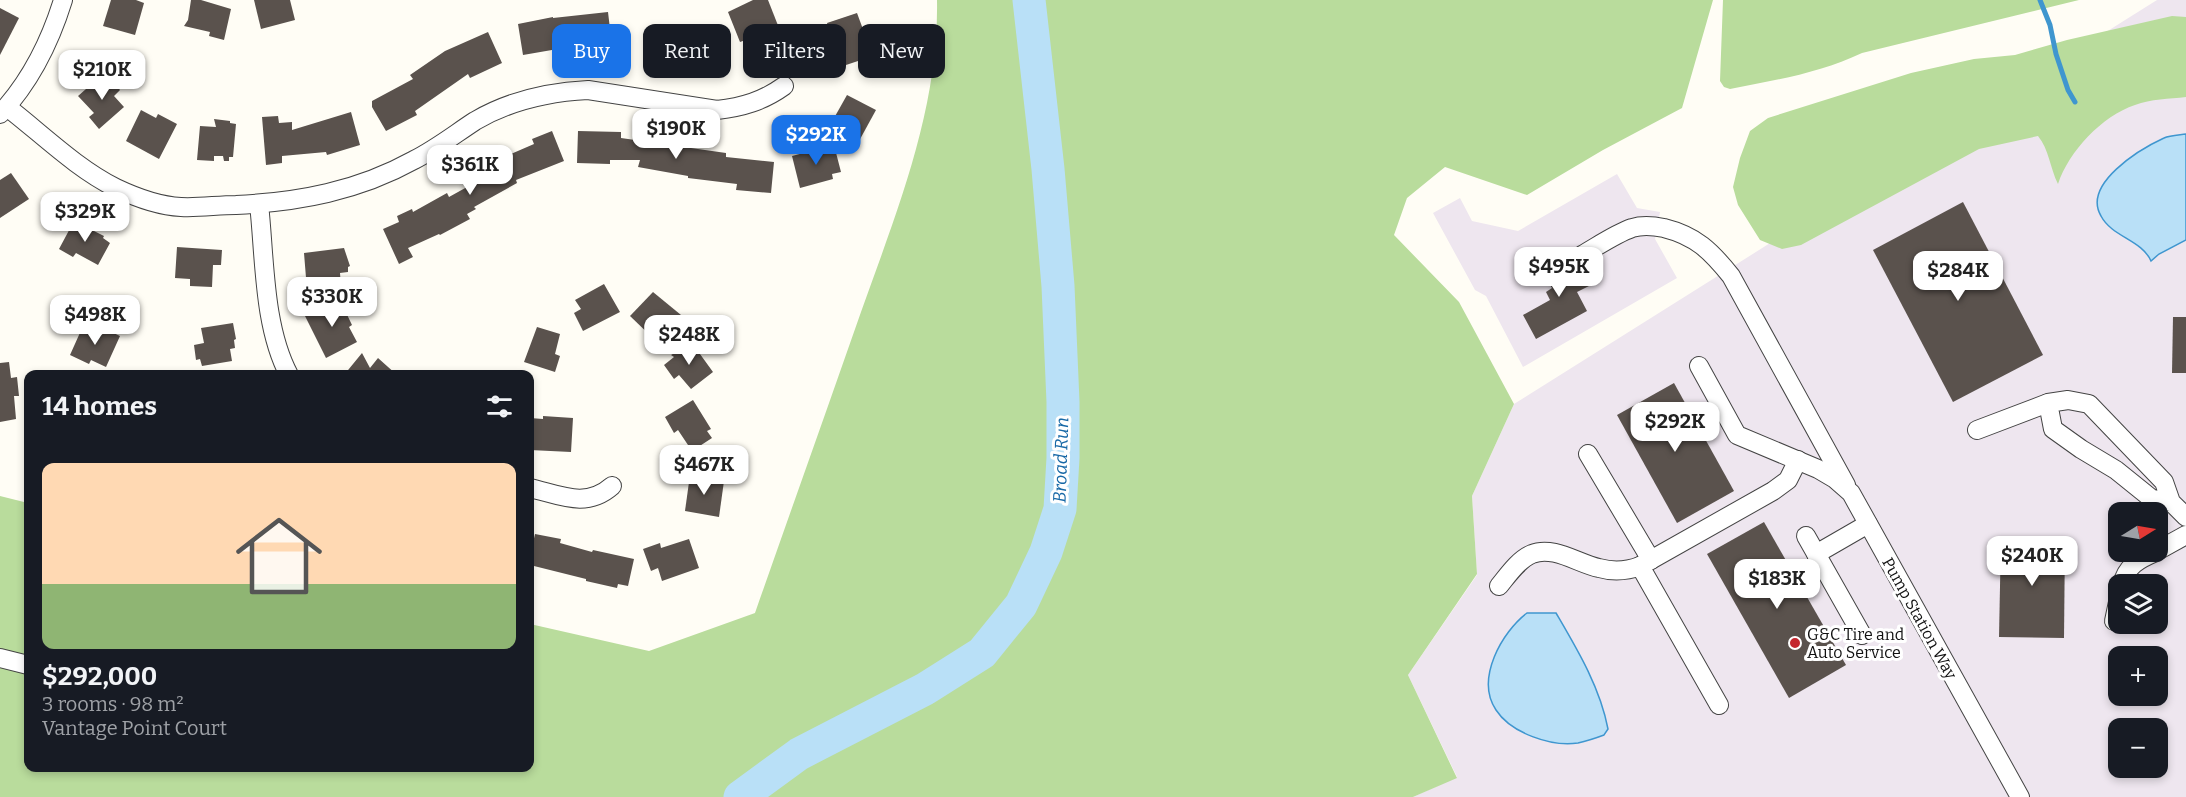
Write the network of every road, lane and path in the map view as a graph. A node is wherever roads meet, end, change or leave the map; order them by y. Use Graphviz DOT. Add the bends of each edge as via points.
graph roads {
  1 [pos="63,0"];
  2 [pos="784,86"];
  3 [pos="3,111"];
  4 [pos="259,204"];
  5 [pos="1582,255"];
  6 [pos="1699,366"];
  7 [pos="287,370"];
  8 [pos="2048,403"];
  9 [pos="1977,430"];
  10 [pos="1588,454"];
  11 [pos="1798,460"];
  12 [pos="612,486"];
  13 [pos="534,489"];
  14 [pos="1851,493"];
  15 [pos="2171,502"];
  16 [pos="2186,517"];
  17 [pos="1868,524"];
  18 [pos="2186,535"];
  19 [pos="1806,536"];
  20 [pos="2168,545"];
  21 [pos="1816,554"];
  22 [pos="2136,562"];
  23 [pos="1646,563"];
  24 [pos="2124,574"];
  25 [pos="1499,586"];
  26 [pos="1862,635"];
  27 [pos="0,658"];
  28 [pos="24,664"];
  29 [pos="1719,705"];
  30 [pos="2020,797"];
  1 -- 3 [label="street" via="44,50"];
  2 -- 4 [label="street" via="755,103 717,110 588,90 533,97 477,120 429,152 373,180 335,192"];
  3 -- 4 [label="street" via="90,173 144,199 180,207"];
  4 -- 7 [label="street" via="271,330"];
  5 -- 14 [label="street" via="1642,226 1672,230 1700,243 1731,276"];
  6 -- 11 [label="street, Pump Station Way" via="1737,435"];
  8 -- 9 [label="street"];
  8 -- 15 [label="street" via="2053,429 2152,499"];
  8 -- 15 [label="street" via="2068,400 2089,405 2164,482"];
  10 -- 23 [label="street"];
  11 -- 14 [label="street, Pump Station Way" via="1835,479"];
  11 -- 23 [label="street" via="1788,480 1773,491"];
  12 -- 13 [label="street" via="603,494 579,500"];
  14 -- 17 [label="street, Pump Station Way"];
  15 -- 16 [label="street"];
  17 -- 21 [label="street"];
  17 -- 30 [label="street, Pump Station Way"];
  18 -- 20 [label="street"];
  19 -- 21 [label="street"];
  21 -- 26 [label="street"];
  22 -- 24 [label="street"];
  23 -- 25 [label="street" via="1616,571 1541,552 1521,561"];
  23 -- 29 [label="street"];
  27 -- 28 [label="street"];
}
